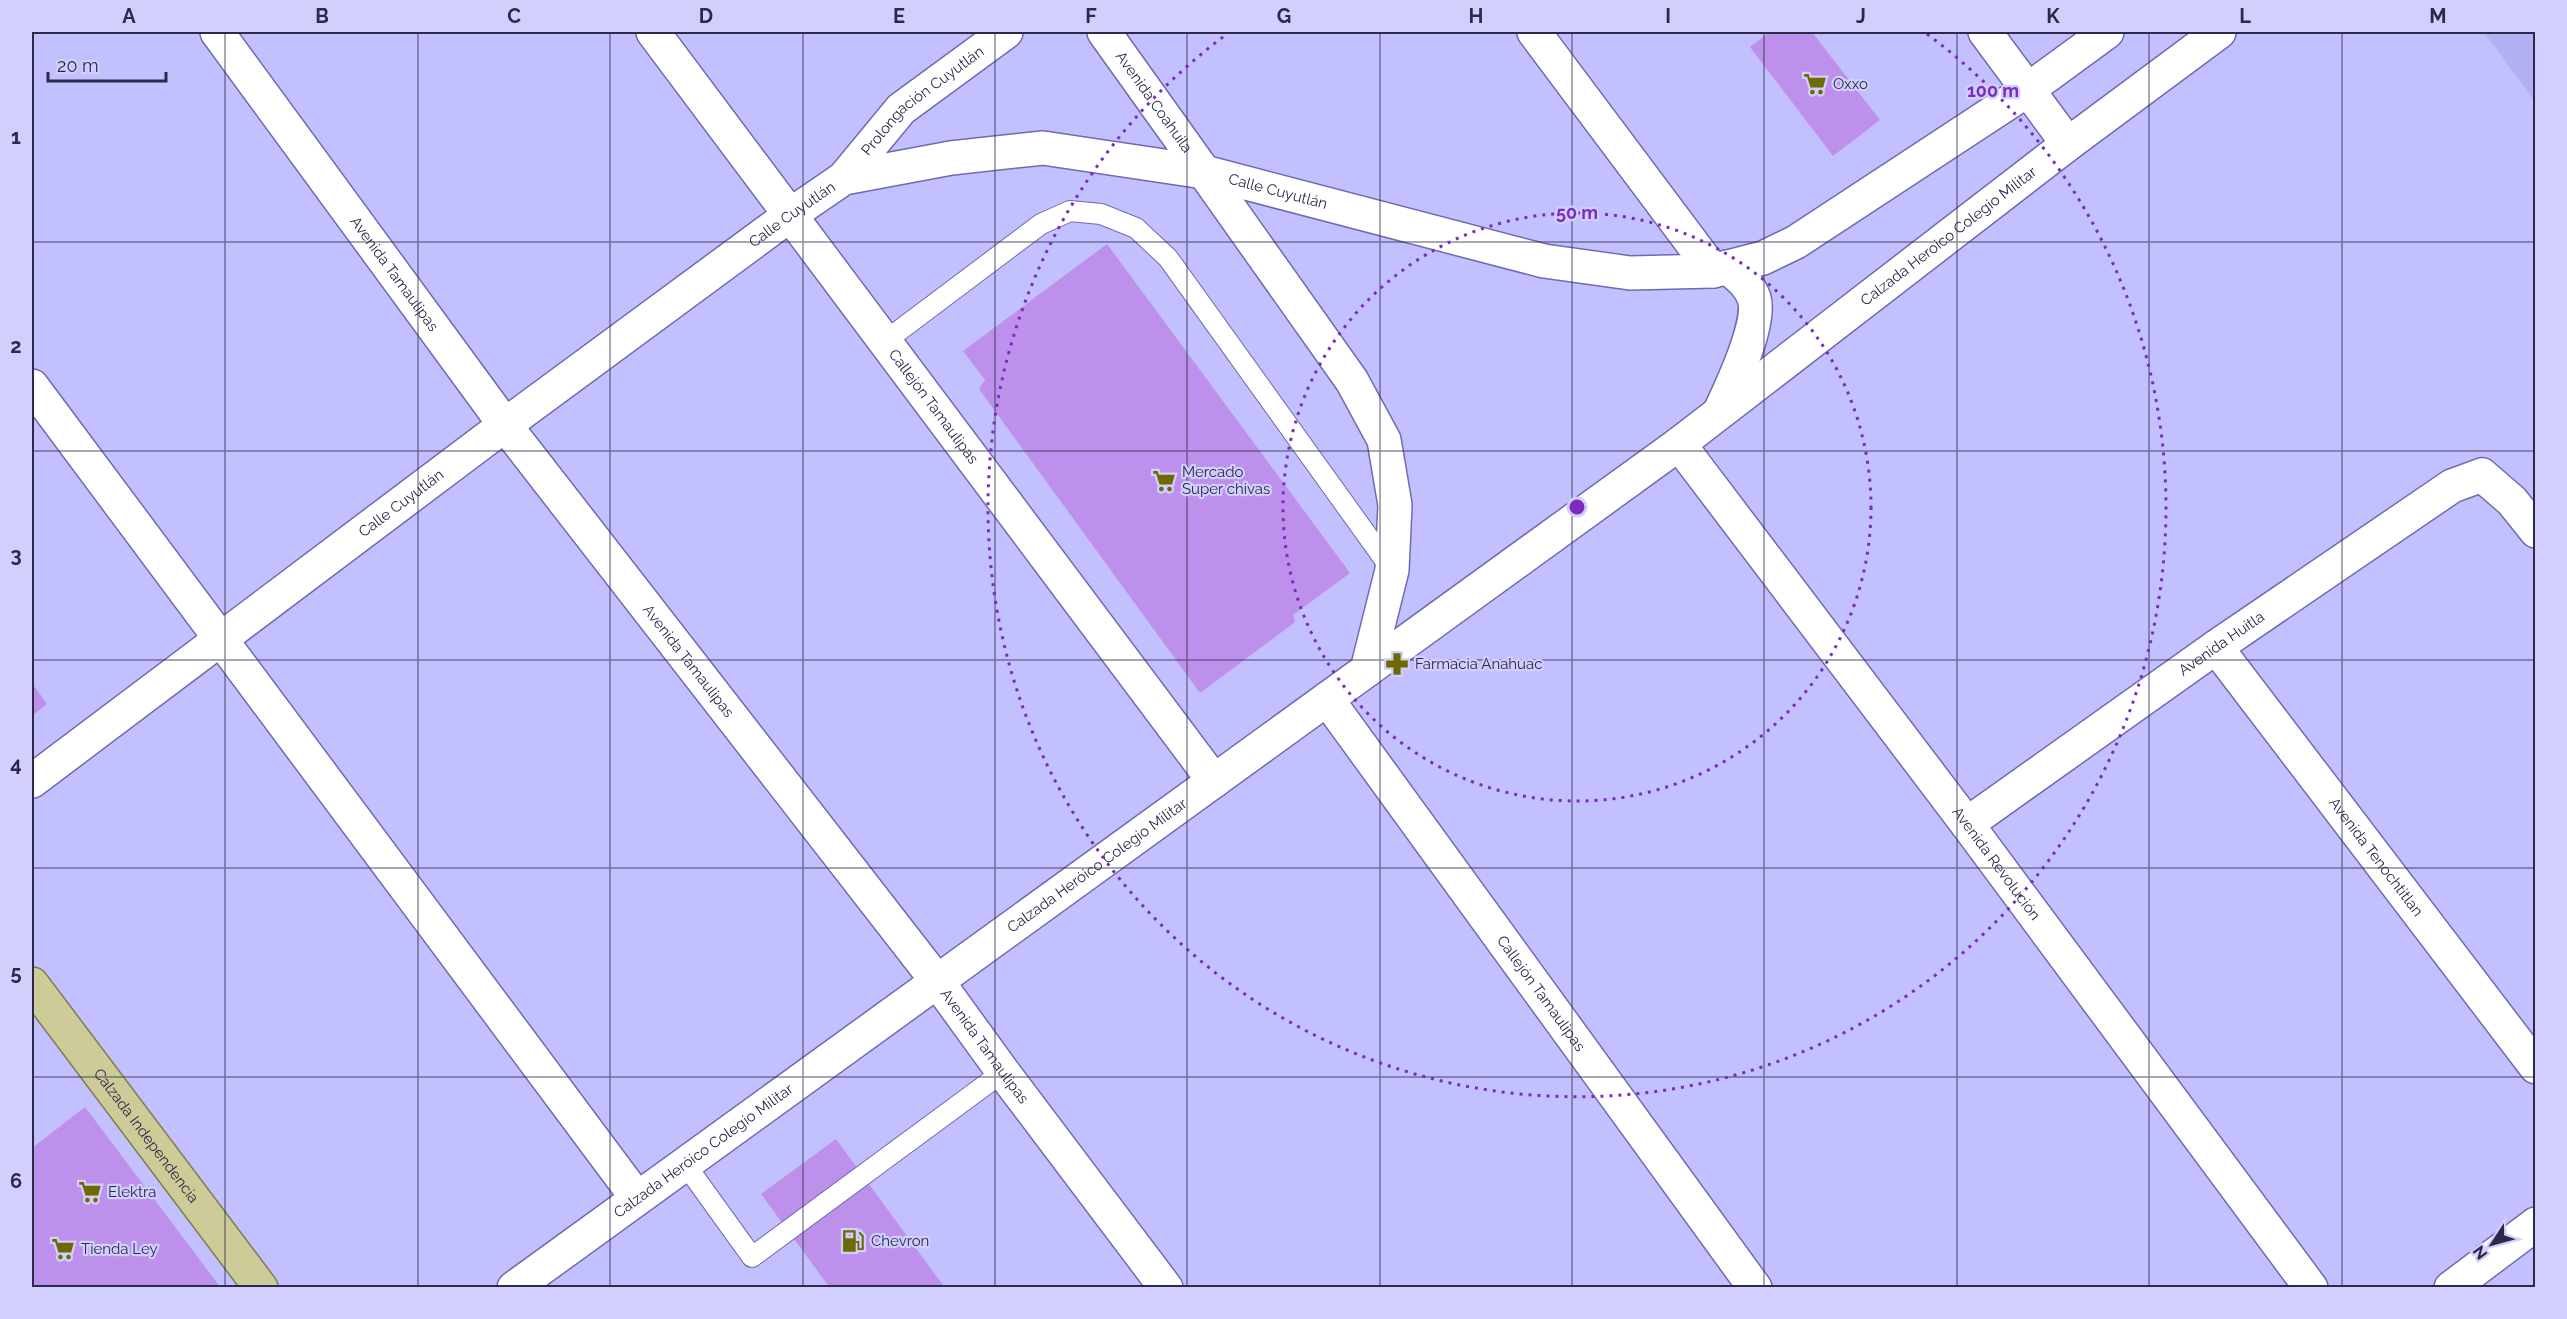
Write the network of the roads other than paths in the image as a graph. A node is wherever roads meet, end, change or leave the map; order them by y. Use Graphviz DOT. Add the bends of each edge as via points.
graph roads {
  1 [pos="217,32"];
  2 [pos="653,32"];
  3 [pos="1006,32"];
  4 [pos="1104,32"];
  5 [pos="1534,32"];
  6 [pos="1985,32"];
  7 [pos="2107,32"];
  8 [pos="2219,32"];
  9 [pos="2029,88"];
  10 [pos="2068,144"];
  11 [pos="1204,172"];
  12 [pos="844,178"];
  13 [pos="790,215"];
  14 [pos="1720,269"];
  15 [pos="884,342"];
  16 [pos="32,386"];
  17 [pos="1719,413"];
  18 [pos="505,425"];
  19 [pos="1679,444"];
  20 [pos="2535,531"];
  21 [pos="1392,570"];
  22 [pos="221,638"];
  23 [pos="2216,647"];
  24 [pos="1367,670"];
  25 [pos="1327,699"];
  26 [pos="32,781"];
  27 [pos="1214,781"];
  28 [pos="1967,824"];
  29 [pos="938,981"];
  30 [pos="32,984"];
  31 [pos="2535,1067"];
  32 [pos="1003,1072"];
  33 [pos="684,1164"];
  34 [pos="638,1198"];
  35 [pos="2535,1224"];
  36 [pos="261,1287"];
  37 [pos="514,1287"];
  38 [pos="1166,1287"];
  39 [pos="1755,1287"];
  40 [pos="2311,1287"];
  41 [pos="2451,1287"];
  1 -- 18 [label="street, Avenida Tamaulipas"];
  2 -- 13 [label="street, Callejón Tamaulipas"];
  3 -- 12 [label="street, Prolongación Cuyutlán" via="901,110"];
  4 -- 11 [label="street, Avenida Coahuila"];
  5 -- 14 [label="street"];
  6 -- 9 [label="street"];
  7 -- 9 [label="street"];
  8 -- 10 [label="street, Calzada Heroico Colegio Militar"];
  9 -- 10 [label="street"];
  9 -- 14 [label="street" via="1796,242 1763,258"];
  10 -- 17 [label="street, Calzada Heroico Colegio Militar"];
  11 -- 12 [label="street, Calle Cuyutlán" via="1043,148 951,158"];
  11 -- 14 [label="street, Calle Cuyutlán" via="1544,261 1630,273"];
  11 -- 21 [label="street, Avenida Coahuila" via="1352,381 1384,440 1395,505"];
  12 -- 13 [label="street, Calle Cuyutlán"];
  13 -- 15 [label="street, Callejón Tamaulipas"];
  13 -- 18 [label="street, Calle Cuyutlán"];
  14 -- 17 [label="street" via="1744,280 1755,299 1754,320"];
  15 -- 21 [label="lane" via="1041,224 1070,211 1101,214 1136,228 1168,258"];
  15 -- 27 [label="street, Callejón Tamaulipas"];
  16 -- 22 [label="street"];
  17 -- 19 [label="street, Calzada Heroico Colegio Militar"];
  18 -- 22 [label="street, Calle Cuyutlán"];
  18 -- 29 [label="street, Avenida Tamaulipas"];
  19 -- 24 [label="street, Calzada Heróico Colegio Militar"];
  19 -- 28 [label="street, Avenida Revolución"];
  20 -- 23 [label="street, Avenida Huitla" via="2512,501 2482,475 2452,486"];
  21 -- 24 [label="street, Avenida Coahuila"];
  22 -- 26 [label="street, Calle Cuyutlán"];
  22 -- 34 [label="street"];
  23 -- 28 [label="street, Avenida Huitla"];
  23 -- 31 [label="street, Avenida Tenochtitlan"];
  24 -- 25 [label="street, Calzada Heróico Colegio Militar"];
  25 -- 27 [label="street, Calzada Heróico Colegio Militar"];
  25 -- 39 [label="street, Callejón Tamaulipas"];
  27 -- 29 [label="street, Calzada Heróico Colegio Militar"];
  28 -- 40 [label="street, Avenida Revolución"];
  29 -- 32 [label="street, Avenida Tamaulipas"];
  29 -- 33 [label="street, Calzada Heróico Colegio Militar"];
  30 -- 36 [label="main road, Calzada Independencia"];
  32 -- 33 [label="lane" via="752,1257"];
  32 -- 38 [label="street, Avenida Tamaulipas"];
  33 -- 34 [label="street, Calzada Heróico Colegio Militar"];
  34 -- 37 [label="street, Calzada Heróico Colegio Militar"];
  35 -- 41 [label="street"];
}
